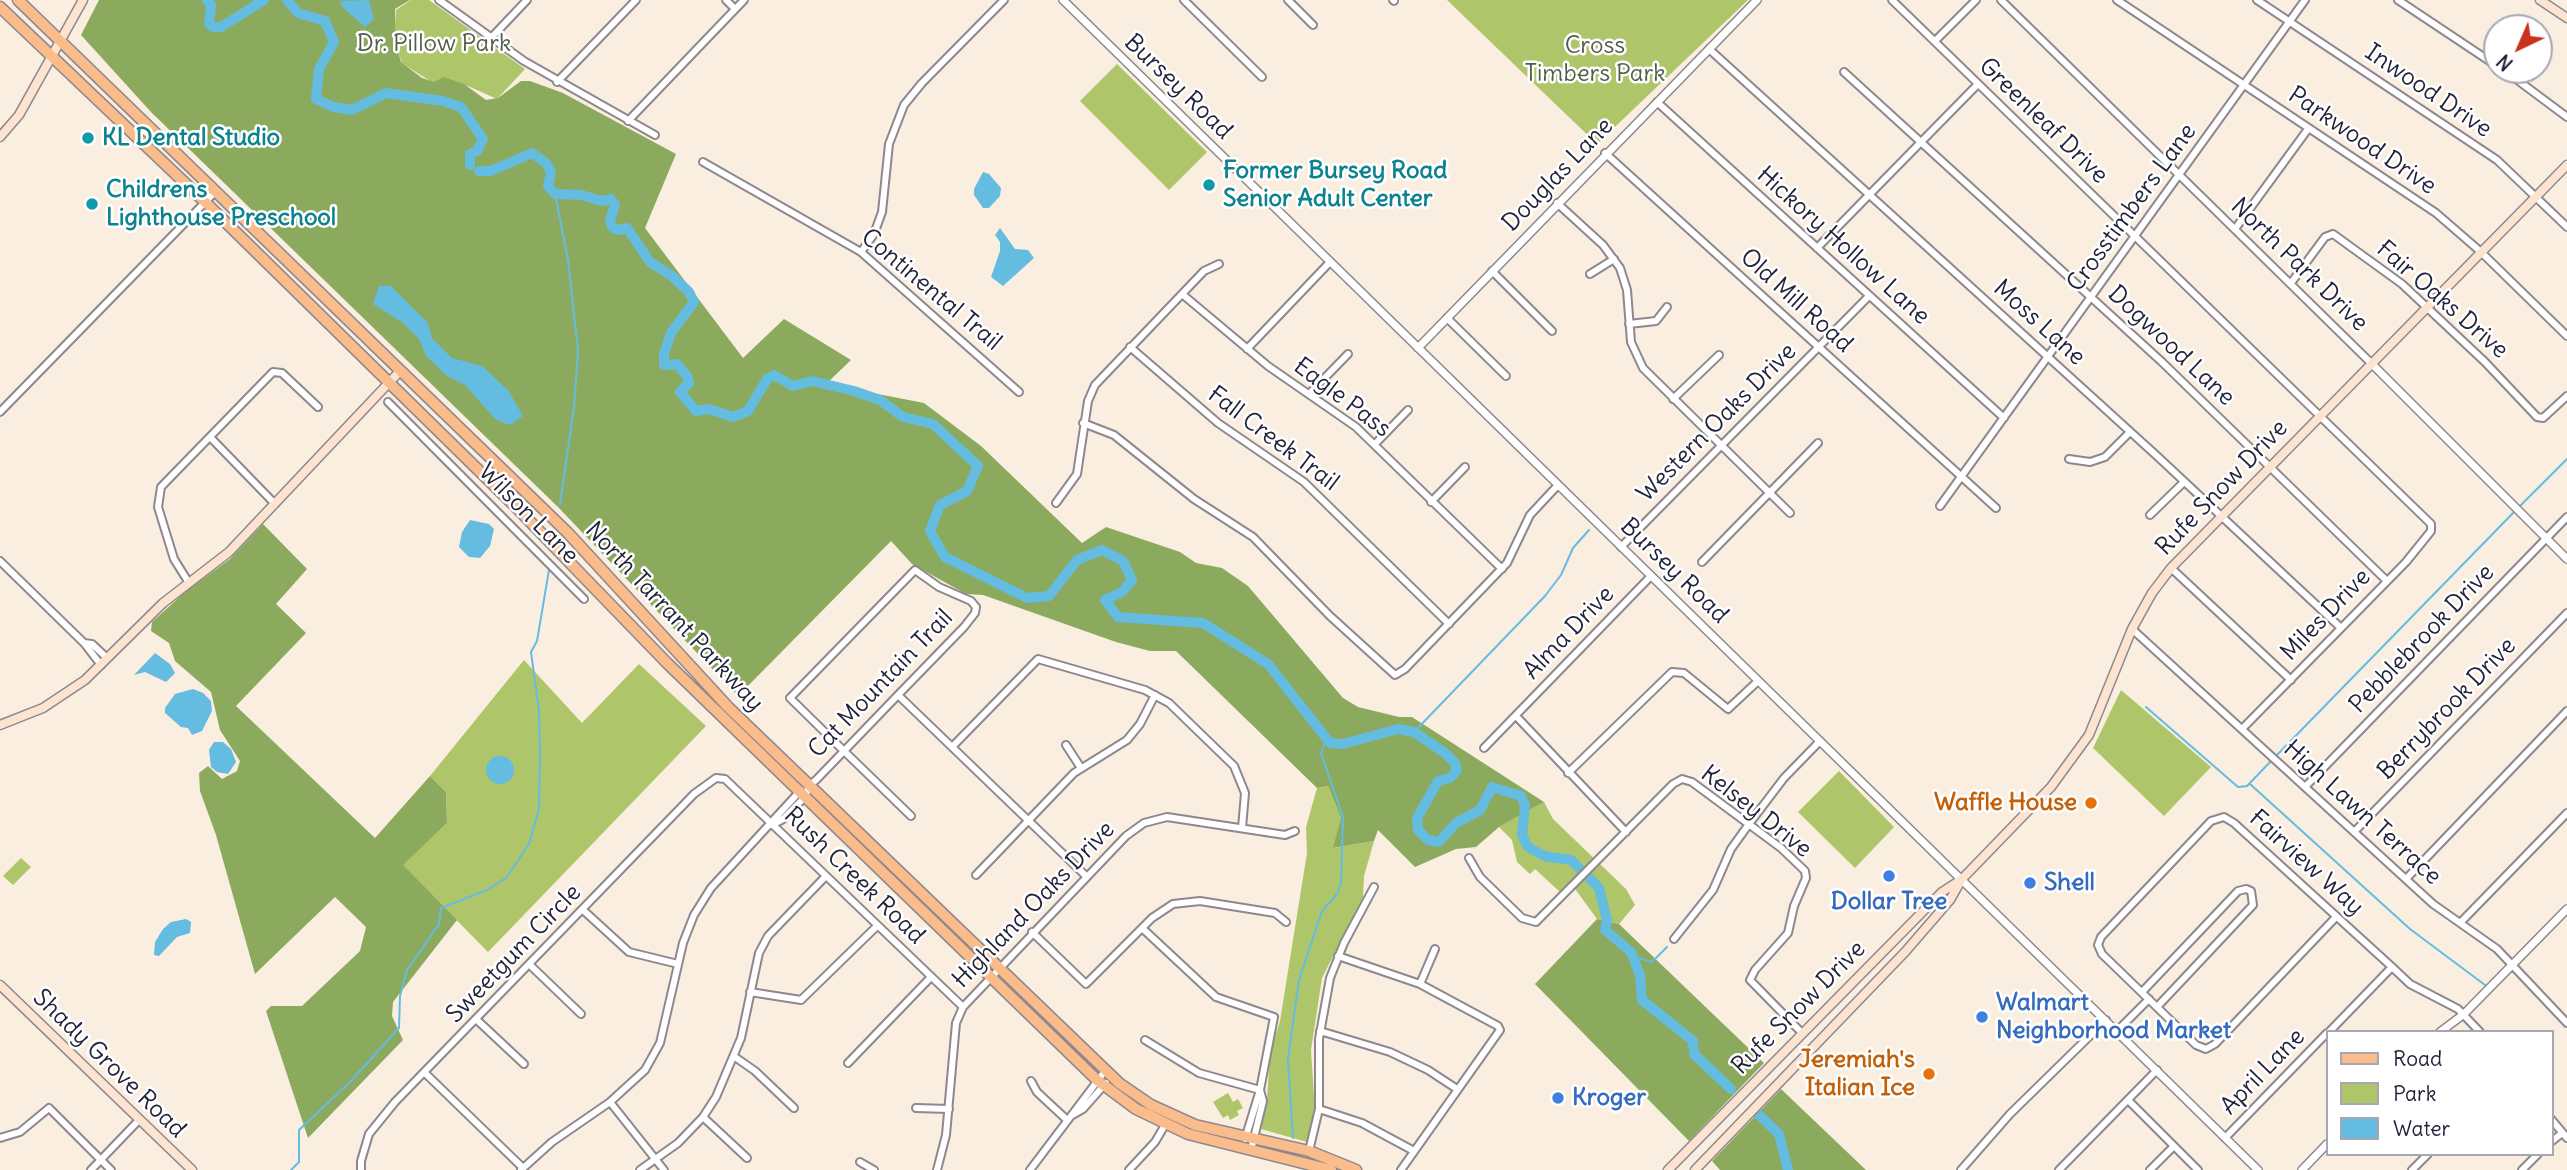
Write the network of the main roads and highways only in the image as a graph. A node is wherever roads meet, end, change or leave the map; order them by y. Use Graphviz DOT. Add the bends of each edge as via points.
graph roads {
  1 [pos="18,0"];
  2 [pos="83,0"];
  3 [pos="2540,0"];
  4 [pos="0,7"];
  5 [pos="2567,18"];
  6 [pos="60,40"];
  7 [pos="51,54"];
  8 [pos="0,137"];
  9 [pos="2567,165"];
  10 [pos="301,273"];
  11 [pos="289,285"];
  12 [pos="400,371"];
  13 [pos="389,382"];
  14 [pos="0,725"];
  15 [pos="1962,878"];
  16 [pos="1857,978"];
  17 [pos="0,985"];
  18 [pos="1869,990"];
  19 [pos="1248,1144"];
  20 [pos="1684,1154"];
  21 [pos="1696,1169"];
  22 [pos="192,1170"];
  23 [pos="1331,1170"];
  24 [pos="1356,1170"];
  25 [pos="1668,1170"];
  1 -- 6 [label="main road, North Tarrant Parkway"];
  2 -- 6 [label="main road"];
  3 -- 5 [label="main road"];
  4 -- 7 [label="main road, North Tarrant Parkway"];
  6 -- 7 [label="main road"];
  6 -- 10 [label="main road, North Tarrant Parkway"];
  7 -- 8 [label="main road" via="19,115"];
  7 -- 11 [label="main road, North Tarrant Parkway"];
  9 -- 15 [label="main road, Rufe Snow Drive" via="2171,568 2132,629 2100,712 2079,751 2051,787"];
  10 -- 11 [label="main road"];
  10 -- 12 [label="main road, North Tarrant Parkway"];
  11 -- 13 [label="main road, North Tarrant Parkway"];
  12 -- 13 [label="main road"];
  12 -- 19 [label="main road, North Tarrant Parkway" via="568,533 728,707 1109,1074 1166,1113"];
  13 -- 14 [label="main road" via="229,552 148,617 104,662 56,701"];
  13 -- 19 [label="main road, North Tarrant Parkway" via="667,663 1100,1083 1165,1125"];
  15 -- 16 [label="main road, Rufe Snow Drive" via="1942,892"];
  15 -- 18 [label="main road, Rufe Snow Drive" via="1950,900"];
  16 -- 18 [label="main road"];
  16 -- 20 [label="main road, Rufe Snow Drive"];
  17 -- 22 [label="main road, Shady Grove Road"];
  18 -- 21 [label="main road, Rufe Snow Drive"];
  19 -- 23 [label="main road, North Tarrant Parkway"];
  19 -- 24 [label="main road, North Tarrant Parkway" via="1309,1151"];
  20 -- 21 [label="main road"];
  20 -- 25 [label="main road, Rufe Snow Drive"];
}
